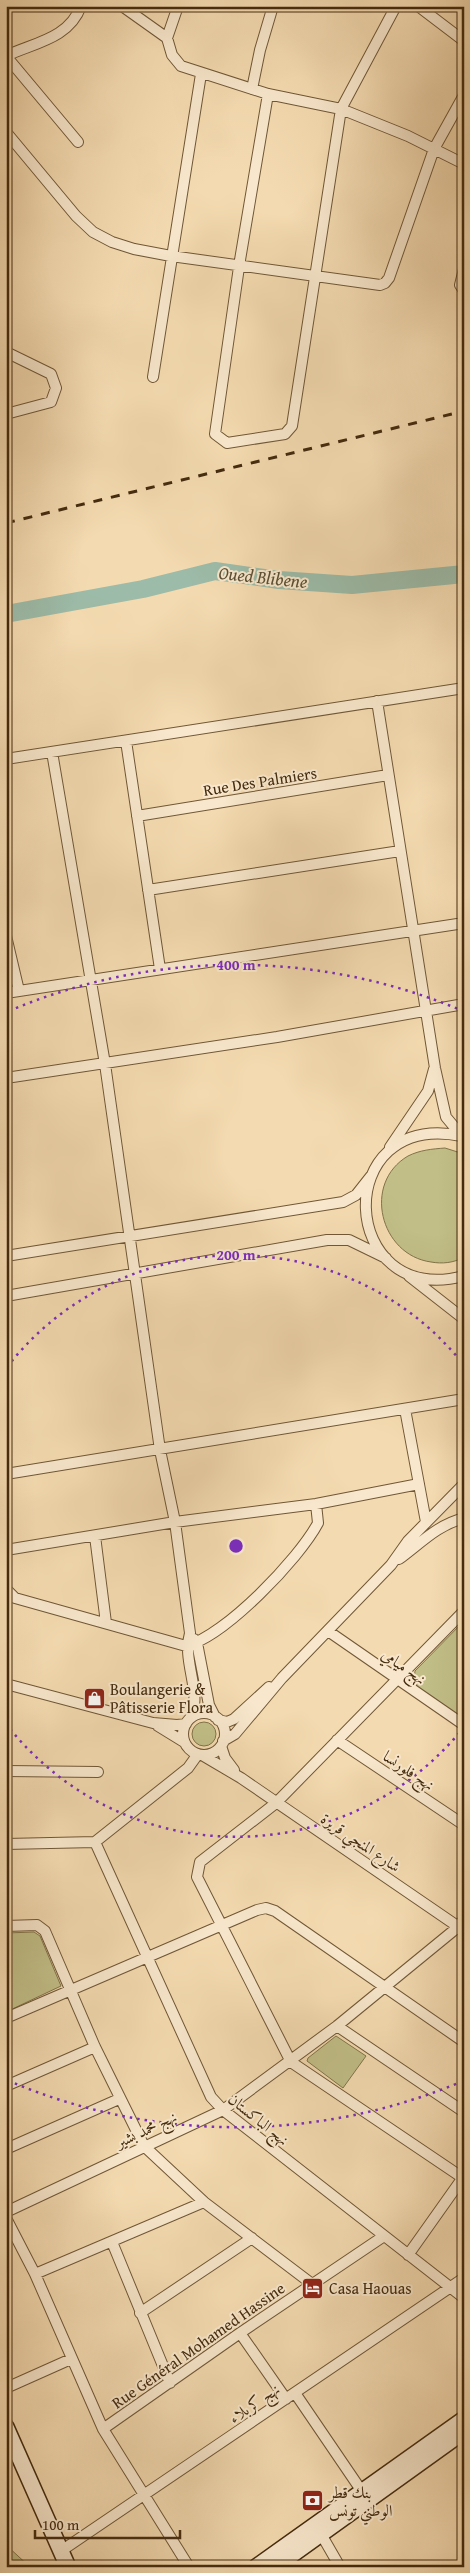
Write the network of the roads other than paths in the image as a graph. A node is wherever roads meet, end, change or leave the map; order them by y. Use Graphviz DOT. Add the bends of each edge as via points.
graph roads {
  1 [pos="81,6"];
  2 [pos="122,6"];
  3 [pos="178,6"];
  4 [pos="273,6"];
  5 [pos="396,6"];
  6 [pos="418,6"];
  7 [pos="167,38"];
  8 [pos="464,41"];
  9 [pos="6,56"];
  10 [pos="201,74"];
  11 [pos="252,89"];
  12 [pos="268,94"];
  13 [pos="464,95"];
  14 [pos="341,109"];
  15 [pos="6,132"];
  16 [pos="78,142"];
  17 [pos="434,149"];
  18 [pos="464,164"];
  19 [pos="171,256"];
  20 [pos="239,267"];
  21 [pos="464,269"];
  22 [pos="317,275"];
  23 [pos="464,291"];
  24 [pos="6,352"];
  25 [pos="153,377"];
  26 [pos="6,414"];
  27 [pos="464,688"];
  28 [pos="377,701"];
  29 [pos="126,741"];
  30 [pos="52,752"];
  31 [pos="6,760"];
  32 [pos="388,775"];
  33 [pos="137,816"];
  34 [pos="400,851"];
  35 [pos="148,890"];
  36 [pos="464,923"];
  37 [pos="413,932"];
  38 [pos="6,936"];
  39 [pos="160,969"];
  40 [pos="90,980"];
  41 [pos="19,991"];
  42 [pos="6,993"];
  43 [pos="464,1004"];
  44 [pos="426,1010"];
  45 [pos="105,1064"];
  46 [pos="435,1068"];
  47 [pos="6,1078"];
  48 [pos="462,1136"];
  49 [pos="386,1154"];
  50 [pos="371,1176"];
  51 [pos="130,1237"];
  52 [pos="6,1256"];
  53 [pos="386,1258"];
  54 [pos="400,1270"];
  55 [pos="136,1272"];
  56 [pos="464,1276"];
  57 [pos="6,1296"];
  58 [pos="464,1320"];
  59 [pos="464,1399"];
  60 [pos="405,1409"];
  61 [pos="160,1450"];
  62 [pos="6,1474"];
  63 [pos="419,1484"];
  64 [pos="464,1484"];
  65 [pos="316,1504"];
  66 [pos="464,1518"];
  67 [pos="175,1522"];
  68 [pos="426,1522"];
  69 [pos="95,1536"];
  70 [pos="6,1550"];
  71 [pos="391,1565"];
  72 [pos="6,1589"];
  73 [pos="464,1610"];
  74 [pos="106,1623"];
  75 [pos="328,1631"];
  76 [pos="190,1632"];
  77 [pos="197,1643"];
  78 [pos="186,1646"];
  79 [pos="282,1678"];
  80 [pos="398,1680"];
  81 [pos="6,1684"];
  82 [pos="216,1718"];
  83 [pos="189,1720"];
  84 [pos="153,1723"];
  85 [pos="464,1725"];
  86 [pos="337,1740"];
  87 [pos="184,1742"];
  88 [pos="222,1743"];
  89 [pos="200,1755"];
  90 [pos="6,1771"];
  91 [pos="98,1772"];
  92 [pos="241,1778"];
  93 [pos="276,1803"];
  94 [pos="464,1825"];
  95 [pos="95,1842"];
  96 [pos="6,1844"];
  97 [pos="223,1925"];
  98 [pos="462,1925"];
  99 [pos="6,1926"];
  100 [pos="148,1956"];
  101 [pos="385,1987"];
  102 [pos="71,1990"];
  103 [pos="6,2018"];
  104 [pos="337,2026"];
  105 [pos="464,2042"];
  106 [pos="95,2047"];
  107 [pos="291,2062"];
  108 [pos="6,2086"];
  109 [pos="119,2099"];
  110 [pos="223,2110"];
  111 [pos="464,2112"];
  112 [pos="144,2146"];
  113 [pos="6,2149"];
  114 [pos="463,2177"];
  115 [pos="204,2202"];
  116 [pos="6,2212"];
  117 [pos="6,2218"];
  118 [pos="384,2236"];
  119 [pos="252,2238"];
  120 [pos="112,2242"];
  121 [pos="408,2255"];
  122 [pos="35,2274"];
  123 [pos="464,2278"];
  124 [pos="312,2284"];
  125 [pos="451,2288"];
  126 [pos="464,2298"];
  127 [pos="140,2314"];
  128 [pos="240,2333"];
  129 [pos="71,2359"];
  130 [pos="170,2383"];
  131 [pos="6,2388"];
  132 [pos="295,2393"];
  133 [pos="286,2399"];
  134 [pos="464,2419"];
  135 [pos="6,2427"];
  136 [pos="103,2430"];
  137 [pos="464,2432"];
  138 [pos="361,2490"];
  139 [pos="143,2497"];
  140 [pos="321,2534"];
  141 [pos="61,2551"];
  142 [pos="68,2567"];
  143 [pos="189,2567"];
  144 [pos="256,2567"];
  145 [pos="275,2567"];
  146 [pos="340,2567"];
  1 -- 9 [label="street" via="72,20 50,40 28,45"];
  2 -- 7 [label="street"];
  3 -- 7 [label="street"];
  4 -- 11 [label="street"];
  5 -- 14 [label="street"];
  6 -- 8 [label="street"];
  7 -- 10 [label="street" via="175,61"];
  9 -- 16 [label="street"];
  10 -- 11 [label="street"];
  10 -- 19 [label="street"];
  11 -- 12 [label="street"];
  12 -- 14 [label="street"];
  12 -- 20 [label="street"];
  13 -- 17 [label="street"];
  14 -- 17 [label="street"];
  14 -- 22 [label="street"];
  15 -- 19 [label="street" via="93,232 134,249"];
  17 -- 18 [label="street"];
  17 -- 22 [label="street" via="385,283 380,285"];
  19 -- 20 [label="street"];
  19 -- 25 [label="street"];
  20 -- 22 [label="street"];
  20 -- 22 [label="street" via="215,434 227,443 289,432"];
  21 -- 23 [label="street" via="460,286"];
  24 -- 26 [label="street" via="51,374 56,388 51,402"];
  27 -- 28 [label="street"];
  28 -- 29 [label="street"];
  28 -- 32 [label="street"];
  29 -- 30 [label="street"];
  29 -- 33 [label="street"];
  30 -- 31 [label="street"];
  30 -- 40 [label="street"];
  32 -- 33 [label="street, Rue Des Palmiers"];
  32 -- 34 [label="street"];
  33 -- 35 [label="street"];
  34 -- 35 [label="street"];
  34 -- 37 [label="street"];
  35 -- 39 [label="street"];
  36 -- 37 [label="street"];
  37 -- 39 [label="street"];
  37 -- 44 [label="street"];
  38 -- 41 [label="street"];
  39 -- 40 [label="street"];
  40 -- 41 [label="street"];
  40 -- 45 [label="street"];
  41 -- 42 [label="street"];
  43 -- 44 [label="street"];
  44 -- 45 [label="street"];
  44 -- 46 [label="street"];
  45 -- 47 [label="street"];
  45 -- 51 [label="street"];
  46 -- 48 [label="street" via="446,1117"];
  46 -- 49 [label="street" via="428,1091"];
  48 -- 49 [label="street" via="441,1132 421,1134"];
  49 -- 50 [label="street"];
  50 -- 51 [label="street" via="356,1195 344,1202"];
  50 -- 53 [label="street" via="366,1192 366,1219 375,1244"];
  51 -- 52 [label="street"];
  51 -- 55 [label="street"];
  53 -- 54 [label="street"];
  53 -- 55 [label="street" via="349,1240 327,1240"];
  54 -- 56 [label="street" via="432,1280"];
  54 -- 58 [label="street"];
  55 -- 57 [label="street"];
  55 -- 61 [label="street"];
  59 -- 60 [label="street"];
  60 -- 61 [label="street"];
  60 -- 63 [label="street"];
  61 -- 62 [label="street"];
  61 -- 67 [label="street"];
  63 -- 65 [label="street"];
  63 -- 68 [label="street"];
  64 -- 68 [label="street"];
  65 -- 67 [label="street"];
  65 -- 77 [label="street" via="318,1524 300,1550 244,1609"];
  66 -- 71 [label="street" via="430,1533"];
  67 -- 69 [label="street"];
  67 -- 76 [label="street"];
  68 -- 71 [label="street"];
  69 -- 70 [label="street"];
  69 -- 74 [label="street"];
  71 -- 75 [label="street"];
  72 -- 74 [label="street" via="15,1598"];
  73 -- 80 [label="street"];
  74 -- 78 [label="street"];
  75 -- 79 [label="street"];
  75 -- 80 [label="street, نهج ميامي"];
  76 -- 77 [label="street"];
  76 -- 78 [label="street"];
  77 -- 78 [label="street"];
  77 -- 82 [label="street" via="209,1705"];
  78 -- 83 [label="street" via="195,1696"];
  79 -- 82 [label="street" via="234,1718 227,1722"];
  79 -- 88 [label="street" via="235,1734"];
  80 -- 85 [label="street, نهج ميامي"];
  80 -- 86 [label="street"];
  81 -- 84 [label="street"];
  82 -- 83 [label="street" via="203,1714"];
  82 -- 88 [label="street" via="224,1730"];
  83 -- 84 [label="street" via="177,1725"];
  83 -- 87 [label="street"];
  84 -- 87 [label="street"];
  86 -- 93 [label="street"];
  86 -- 94 [label="street, نهج فلورنسا"];
  87 -- 89 [label="street"];
  88 -- 89 [label="street" via="213,1753"];
  88 -- 92 [label="street, شارع المنجي قريرة" via="225,1758"];
  89 -- 92 [label="street, شارع المنجي قريرة"];
  89 -- 95 [label="street"];
  90 -- 91 [label="street"];
  92 -- 93 [label="street, شارع المنجي قريرة"];
  93 -- 97 [label="street" via="197,1866 197,1876"];
  93 -- 98 [label="street, شارع المنجي قريرة"];
  95 -- 96 [label="street"];
  95 -- 100 [label="street, نهج الباكستان"];
  97 -- 100 [label="street"];
  97 -- 101 [label="street" via="257,1910 275,1911"];
  97 -- 107 [label="street"];
  98 -- 101 [label="street, نهج محمد بشير"];
  99 -- 102 [label="street" via="37,1925 43,1928"];
  100 -- 102 [label="street"];
  100 -- 110 [label="street, نهج الباكستان" via="211,2097"];
  101 -- 104 [label="street, نهج محمد بشير"];
  101 -- 105 [label="street"];
  102 -- 103 [label="street"];
  102 -- 106 [label="street"];
  104 -- 107 [label="street, نهج محمد بشير"];
  104 -- 111 [label="street"];
  106 -- 108 [label="street"];
  106 -- 109 [label="street"];
  107 -- 110 [label="street, نهج محمد بشير"];
  107 -- 114 [label="street"];
  109 -- 112 [label="street"];
  109 -- 113 [label="street"];
  110 -- 112 [label="street, نهج محمد بشير"];
  110 -- 118 [label="street, نهج الباكستان"];
  112 -- 115 [label="street"];
  112 -- 116 [label="street, نهج محمد بشير"];
  114 -- 121 [label="street"];
  115 -- 119 [label="street"];
  115 -- 120 [label="street"];
  117 -- 122 [label="street"];
  118 -- 121 [label="street, نهج الباكستان"];
  118 -- 124 [label="street, Rue Général Mohamed Hassine"];
  119 -- 124 [label="street"];
  119 -- 127 [label="street"];
  120 -- 122 [label="street"];
  120 -- 127 [label="street"];
  121 -- 125 [label="street, نهج الباكستان"];
  122 -- 129 [label="street"];
  123 -- 125 [label="street, نهج كربلاء"];
  124 -- 128 [label="street, Rue Général Mohamed Hassine"];
  125 -- 126 [label="street, نهج الباكستان"];
  125 -- 132 [label="street, نهج كربلاء"];
  127 -- 130 [label="street"];
  128 -- 130 [label="street, Rue Général Mohamed Hassine"];
  128 -- 133 [label="street"];
  129 -- 131 [label="street"];
  129 -- 136 [label="street"];
  130 -- 136 [label="street, Rue Général Mohamed Hassine"];
  132 -- 133 [label="street, نهج كربلاء"];
  132 -- 138 [label="street"];
  133 -- 139 [label="street, نهج كربلاء"];
  134 -- 138 [label="main road"];
  135 -- 141 [label="main road"];
  136 -- 139 [label="street"];
  137 -- 140 [label="main road"];
  138 -- 144 [label="main road"];
  139 -- 141 [label="street, نهج كربلاء"];
  139 -- 143 [label="street"];
  140 -- 145 [label="main road"];
  140 -- 146 [label="street"];
  141 -- 142 [label="main road"];
}
